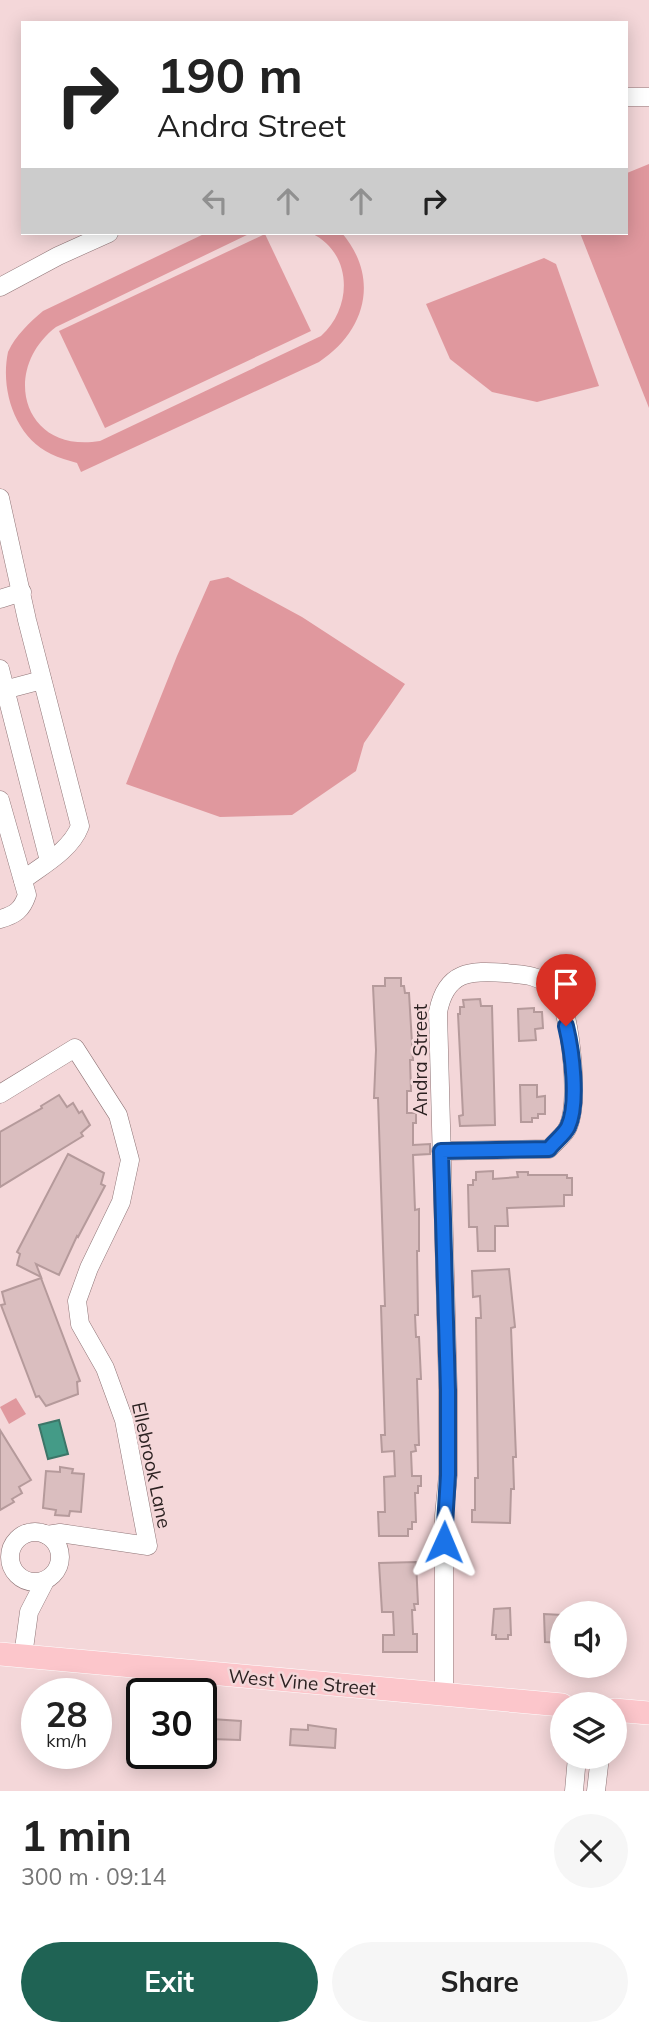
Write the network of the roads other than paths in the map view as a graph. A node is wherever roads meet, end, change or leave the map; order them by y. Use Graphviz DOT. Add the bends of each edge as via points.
graph roads {
  1 [pos="628,97"];
  2 [pos="649,97"];
  3 [pos="105,235"];
  4 [pos="0,287"];
  5 [pos="0,498"];
  6 [pos="22,592"];
  7 [pos="0,599"];
  8 [pos="0,669"];
  9 [pos="42,680"];
  10 [pos="2,690"];
  11 [pos="0,800"];
  12 [pos="49,860"];
  13 [pos="23,880"];
  14 [pos="0,919"];
  15 [pos="0,1094"];
  16 [pos="441,1151"];
  17 [pos="47,1535"];
  18 [pos="83,1537"];
  19 [pos="6,1548"];
  20 [pos="60,1557"];
  21 [pos="12,1573"];
  22 [pos="45,1581"];
  23 [pos="29,1612"];
  24 [pos="11,1655"];
  25 [pos="444,1695"];
  26 [pos="550,1704"];
  27 [pos="627,1711"];
  28 [pos="649,1713"];
  29 [pos="576,1769"];
  30 [pos="599,1769"];
  31 [pos="574,1791"];
  32 [pos="596,1791"];
  1 -- 2 [label="street"];
  3 -- 4 [label="street"];
  5 -- 6 [label="street"];
  6 -- 7 [label="street"];
  6 -- 9 [label="street"];
  8 -- 10 [label="street"];
  9 -- 10 [label="street"];
  9 -- 12 [label="street" via="80,826 76,836"];
  10 -- 12 [label="street"];
  11 -- 13 [label="street"];
  12 -- 13 [label="street"];
  13 -- 14 [label="street" via="27,895 22,907"];
  15 -- 18 [label="street, Ellebrook Lane" via="75,1048 118,1115 130,1160 121,1202 77,1301 80,1324 105,1368 124,1420 148,1546"];
  16 -- 16 [label="street, Andra Street" via="549,1149 567,1129 573,1053 560,999 535,976 479,971 462,975 441,995"];
  16 -- 25 [label="street, Andra Street" via="448,1390"];
  17 -- 18 [label="street"];
  17 -- 19 [label="street" via="26,1534"];
  17 -- 20 [label="street"];
  18 -- 20 [label="street"];
  19 -- 21 [label="street"];
  20 -- 22 [label="street" via="58,1569"];
  21 -- 22 [label="street" via="38,1583"];
  21 -- 23 [label="street"];
  22 -- 23 [label="street"];
  23 -- 24 [label="street"];
  24 -- 25 [label="main road, West Vine Street"];
  25 -- 26 [label="main road, West Vine Street"];
  27 -- 28 [label="main road"];
  29 -- 31 [label="street"];
  30 -- 32 [label="street"];
}
